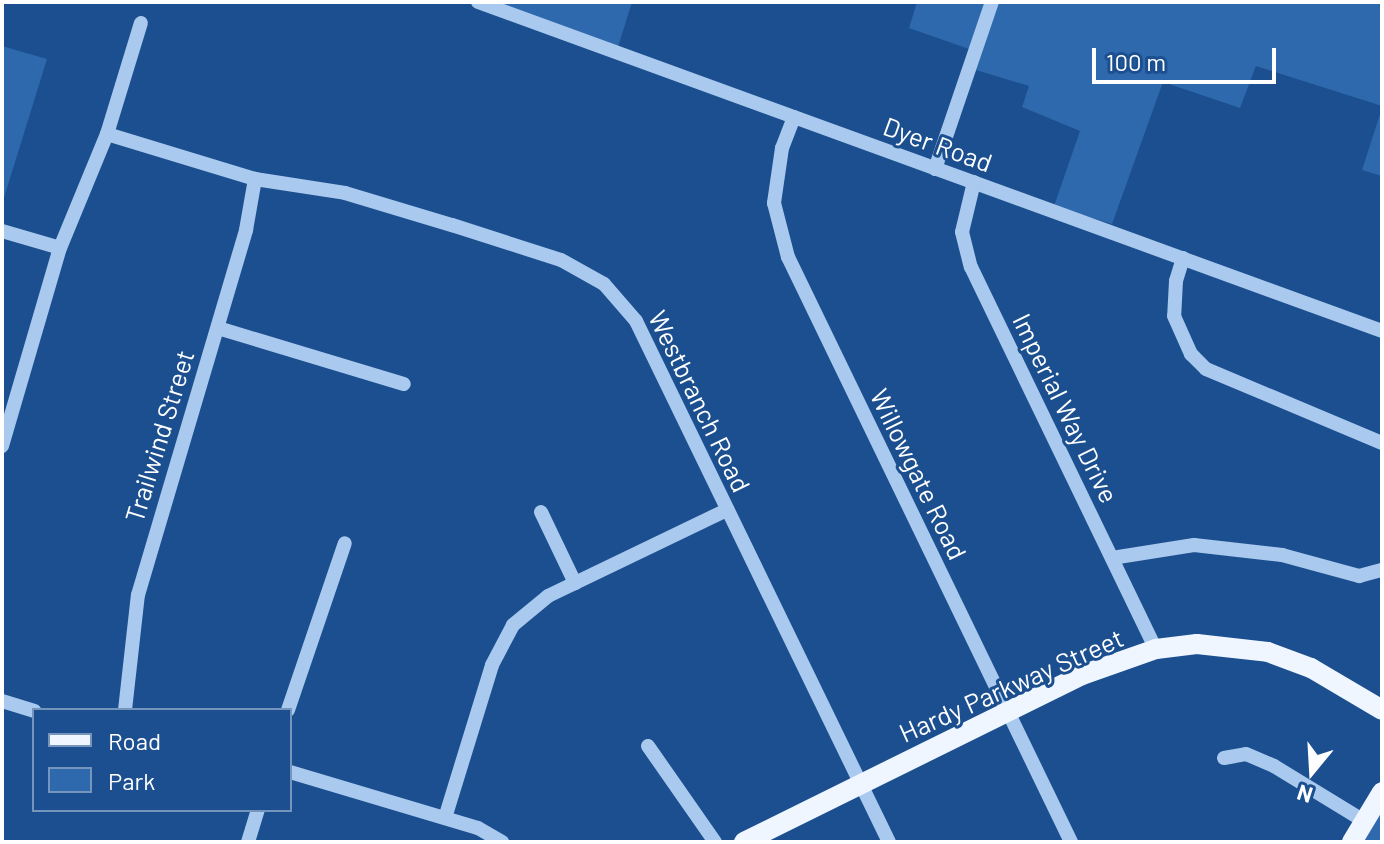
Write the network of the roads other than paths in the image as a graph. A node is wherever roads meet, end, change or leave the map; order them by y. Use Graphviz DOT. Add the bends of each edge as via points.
graph roads {
  1 [pos="478,2"];
  2 [pos="992,2"];
  3 [pos="141,23"];
  4 [pos="794,117"];
  5 [pos="107,134"];
  6 [pos="935,169"];
  7 [pos="255,179"];
  8 [pos="974,182"];
  9 [pos="2,231"];
  10 [pos="60,248"];
  11 [pos="1183,258"];
  12 [pos="218,328"];
  13 [pos="1382,331"];
  14 [pos="404,384"];
  15 [pos="1382,443"];
  16 [pos="2,446"];
  17 [pos="727,510"];
  18 [pos="541,512"];
  19 [pos="345,543"];
  20 [pos="1112,558"];
  21 [pos="1380,575"];
  22 [pos="575,583"];
  23 [pos="1156,649"];
  24 [pos="2,701"];
  25 [pos="125,708"];
  26 [pos="289,708"];
  27 [pos="32,710"];
  28 [pos="1382,710"];
  29 [pos="1008,711"];
  30 [pos="648,746"];
  31 [pos="1224,758"];
  32 [pos="292,773"];
  33 [pos="860,783"];
  34 [pos="1382,792"];
  35 [pos="257,812"];
  36 [pos="445,818"];
  37 [pos="1364,821"];
  38 [pos="755,839"];
  39 [pos="248,842"];
  40 [pos="502,842"];
  41 [pos="715,842"];
  42 [pos="889,842"];
  43 [pos="1071,842"];
  44 [pos="1352,842"];
  1 -- 4 [label="street, Dyer Road"];
  2 -- 6 [label="street"];
  3 -- 5 [label="street"];
  4 -- 6 [label="street, Dyer Road"];
  4 -- 29 [label="street, Willowgate Road" via="775,177 774,203 783,245"];
  5 -- 7 [label="street, Westbranch Road"];
  5 -- 10 [label="street"];
  6 -- 8 [label="street, Dyer Road"];
  7 -- 12 [label="street, Trailwind Street"];
  7 -- 17 [label="street, Westbranch Road" via="345,193 561,260 591,275 636,321"];
  8 -- 11 [label="street, Dyer Road"];
  8 -- 20 [label="street, Imperial Way Drive" via="962,232 971,267"];
  9 -- 10 [label="street"];
  10 -- 16 [label="street"];
  11 -- 13 [label="street, Dyer Road"];
  11 -- 15 [label="street" via="1174,316 1191,354 1206,369"];
  12 -- 14 [label="street"];
  12 -- 25 [label="street, Trailwind Street" via="138,595"];
  17 -- 22 [label="street"];
  17 -- 33 [label="street, Westbranch Road"];
  18 -- 22 [label="street"];
  19 -- 26 [label="street"];
  20 -- 21 [label="street" via="1194,545 1282,555 1359,576"];
  20 -- 23 [label="street, Imperial Way Drive"];
  22 -- 36 [label="street" via="529,610 501,644"];
  23 -- 28 [label="main road, Hardy Parkway Street" via="1197,644 1268,652 1311,668"];
  23 -- 29 [label="main road, Hardy Parkway Street" via="1082,675"];
  24 -- 27 [label="street"];
  29 -- 33 [label="main road, Hardy Parkway Street"];
  29 -- 43 [label="street, Willowgate Road"];
  30 -- 41 [label="street"];
  31 -- 37 [label="street" via="1246,754 1274,766"];
  32 -- 36 [label="street"];
  33 -- 38 [label="main road, Hardy Parkway Street"];
  33 -- 42 [label="street, Westbranch Road"];
  34 -- 37 [label="main road"];
  35 -- 39 [label="street"];
  36 -- 40 [label="street"];
  37 -- 44 [label="main road"];
}
